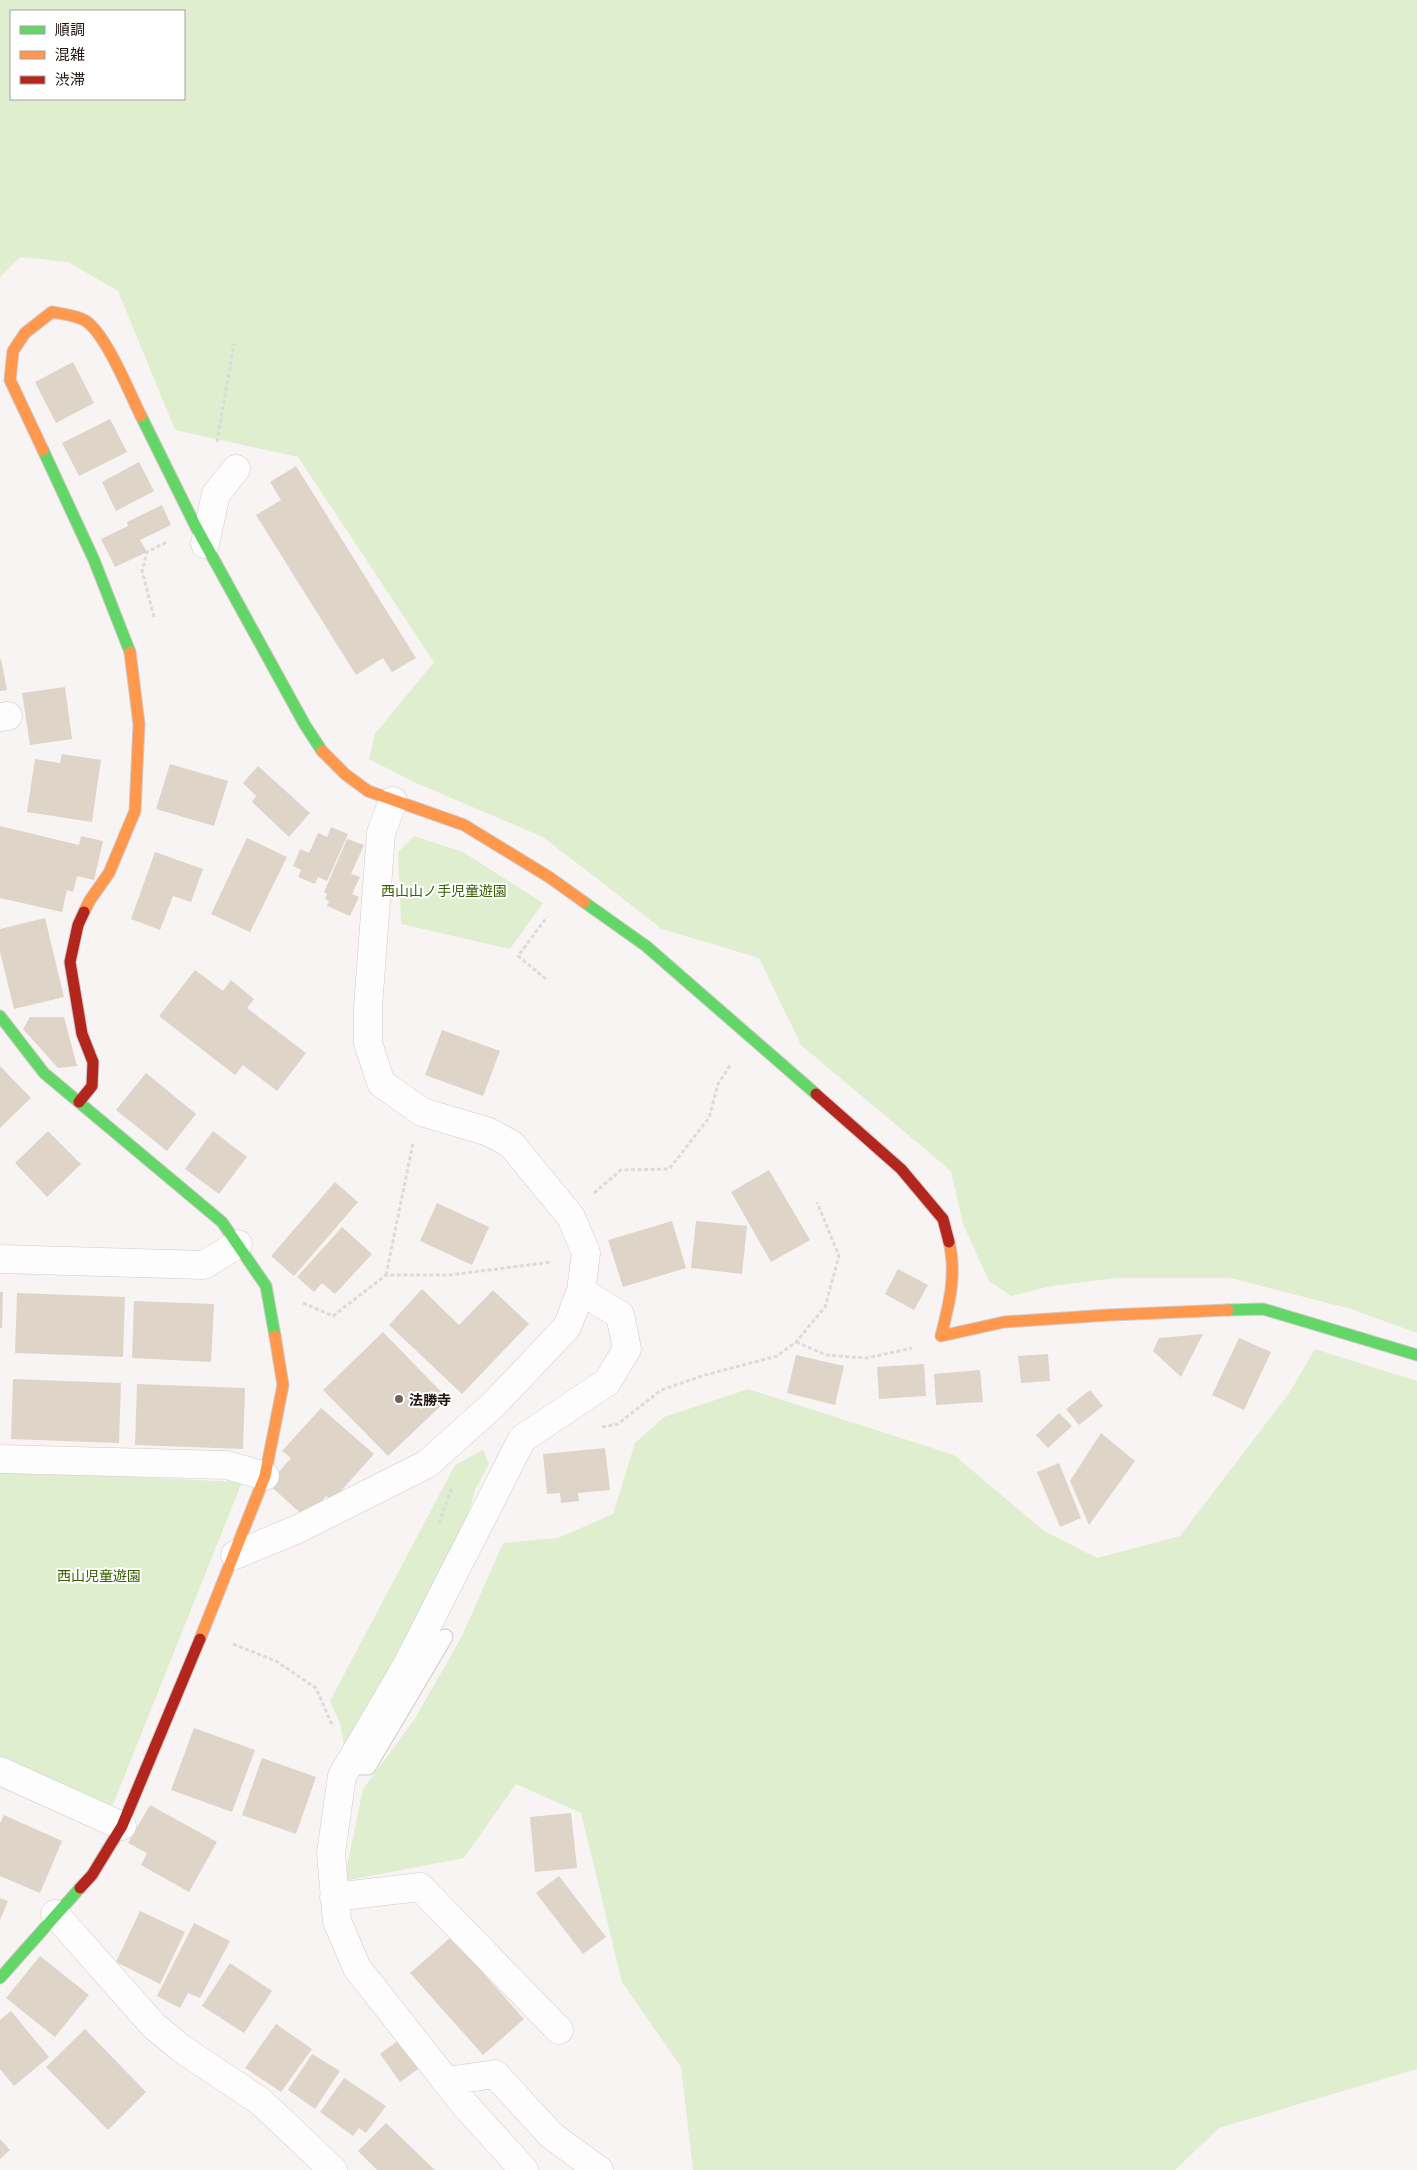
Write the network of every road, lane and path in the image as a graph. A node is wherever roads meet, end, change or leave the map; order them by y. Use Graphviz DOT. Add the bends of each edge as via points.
graph roads {
  1 [pos="236,469"];
  2 [pos="200,535"];
  3 [pos="130,651"];
  4 [pos="393,801"];
  5 [pos="566,890"];
  6 [pos="546,979"];
  7 [pos="0,1016"];
  8 [pos="748,1035"];
  9 [pos="79,1102"];
  10 [pos="413,1143"];
  11 [pos="817,1202"];
  12 [pos="569,1214"];
  13 [pos="238,1244"];
  14 [pos="586,1253"];
  15 [pos="0,1259"];
  16 [pos="386,1275"];
  17 [pos="266,1286"];
  18 [pos="581,1291"];
  19 [pos="941,1336"];
  20 [pos="796,1342"];
  21 [pos="1417,1355"];
  22 [pos="599,1428"];
  23 [pos="0,1459"];
  24 [pos="265,1476"];
  25 [pos="454,1482"];
  26 [pos="436,1532"];
  27 [pos="235,1556"];
  28 [pos="201,1637"];
  29 [pos="445,1637"];
  30 [pos="0,1771"];
  31 [pos="345,1772"];
  32 [pos="122,1826"];
  33 [pos="334,1897"];
  34 [pos="55,1914"];
  35 [pos="0,1978"];
  36 [pos="560,2030"];
  37 [pos="447,2081"];
  38 [pos="333,2170"];
  39 [pos="524,2170"];
  40 [pos="599,2170"];
  1 -- 2 [label="street" via="216,494"];
  2 -- 3 [label="path" via="146,552 142,570 156,622"];
  2 -- 3 [label="street" via="94,328 81,317 52,312 25,333 13,352 10,380 94,560"];
  2 -- 4 [label="street" via="323,752 360,785"];
  3 -- 9 [label="street" via="140,724 134,811 109,873 78,925 70,962 82,1034 93,1062 92,1086"];
  4 -- 5 [label="street" via="464,825"];
  4 -- 12 [label="street" via="381,833 368,1006 368,1042 381,1083 422,1112 488,1132 511,1144"];
  5 -- 6 [label="path" via="518,956"];
  5 -- 8 [label="street" via="646,946"];
  7 -- 9 [label="street" via="44,1073"];
  8 -- 12 [label="path" via="718,1084 710,1118 669,1169 621,1170"];
  8 -- 19 [label="street" via="901,1169 943,1219 953,1258 951,1298"];
  9 -- 13 [label="street" via="222,1222"];
  10 -- 16 [label="path"];
  11 -- 20 [label="path" via="839,1256 825,1307"];
  12 -- 14 [label="street"];
  13 -- 15 [label="street" via="204,1265"];
  13 -- 17 [label="street"];
  14 -- 16 [label="path" via="556,1261 450,1275"];
  14 -- 18 [label="street"];
  16 -- 17 [label="path" via="333,1316"];
  17 -- 24 [label="street" via="283,1385"];
  18 -- 27 [label="street" via="567,1327 494,1404 427,1464 298,1529"];
  18 -- 31 [label="street" via="620,1315 627,1350 607,1382 522,1439 407,1665"];
  19 -- 20 [label="path" via="914,1348 867,1358 826,1355"];
  19 -- 21 [label="street" via="1004,1322 1263,1309"];
  20 -- 22 [label="path" via="777,1356 661,1390 618,1424"];
  23 -- 24 [label="street" via="227,1465"];
  24 -- 27 [label="street"];
  25 -- 26 [label="path"];
  27 -- 28 [label="street"];
  28 -- 31 [label="path" via="222,1639 276,1662 316,1688 334,1729"];
  28 -- 32 [label="street"];
  29 -- 31 [label="lane" via="368,1767"];
  30 -- 32 [label="street"];
  31 -- 33 [label="street" via="330,1853"];
  32 -- 34 [label="street" via="92,1875"];
  33 -- 36 [label="street" via="420,1886"];
  33 -- 37 [label="street" via="337,1921 357,1968"];
  34 -- 35 [label="street"];
  34 -- 38 [label="street" via="154,2026 182,2049 260,2101"];
  37 -- 39 [label="street"];
  37 -- 40 [label="street" via="495,2074 552,2136"];
}
